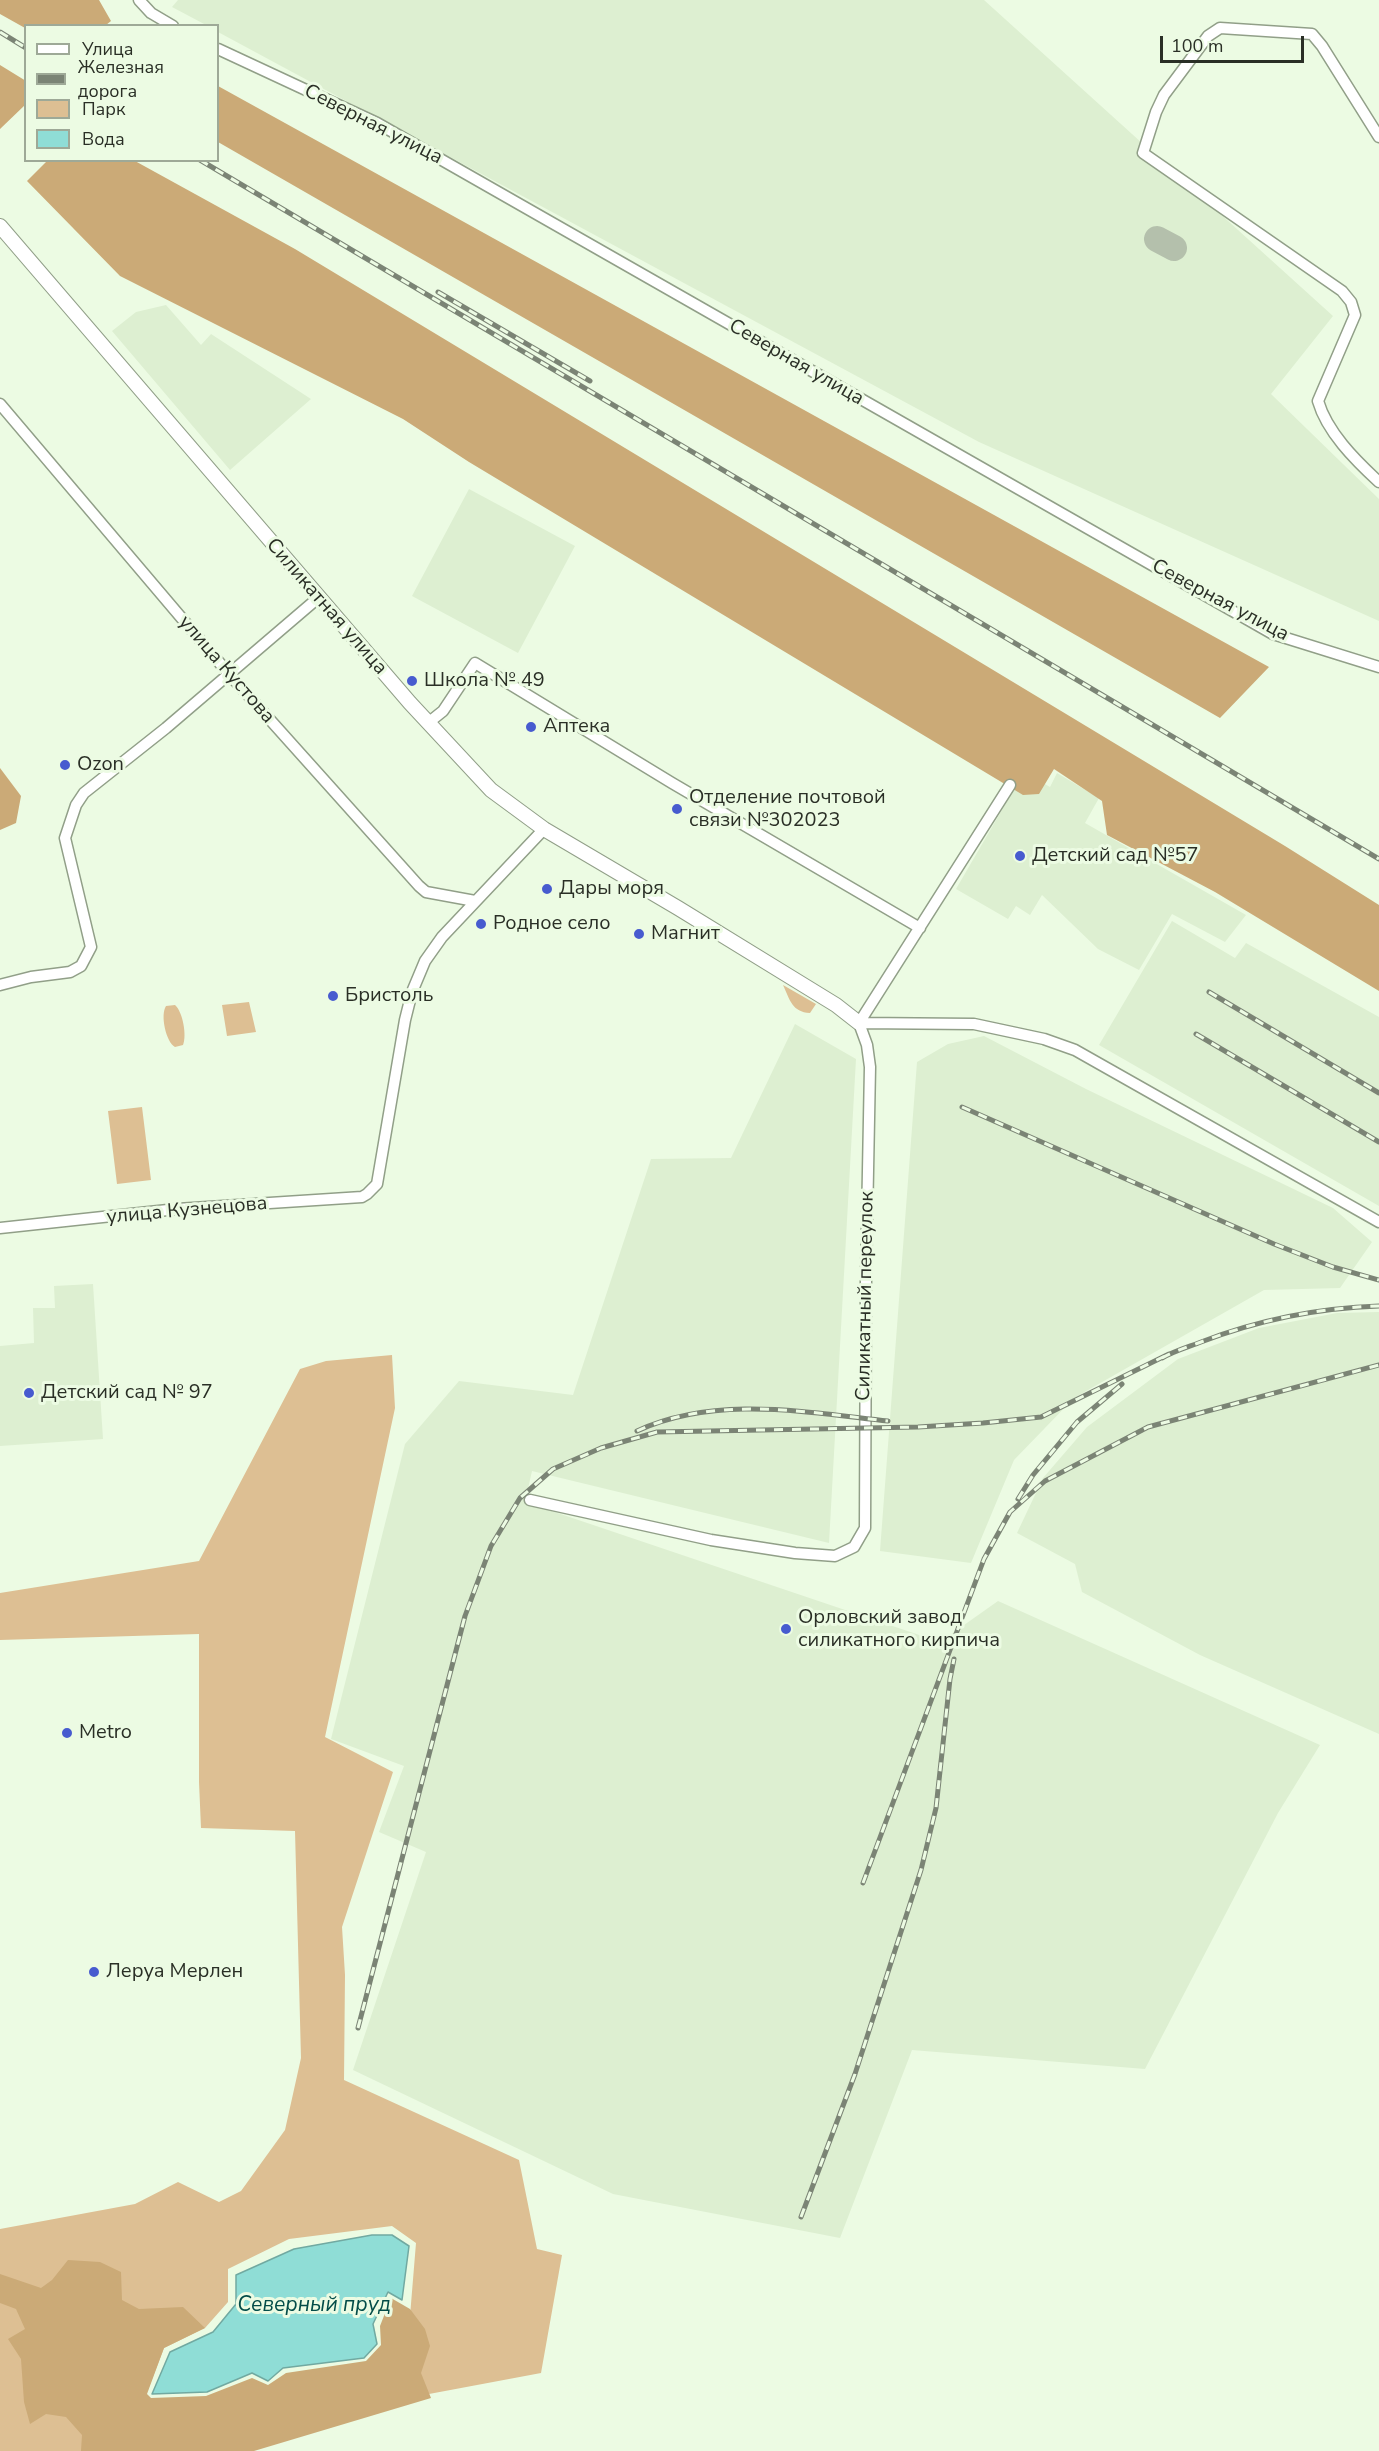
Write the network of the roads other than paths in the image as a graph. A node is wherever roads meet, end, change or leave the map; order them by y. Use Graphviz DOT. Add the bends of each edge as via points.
graph roads {
  1 [pos="139,0"];
  2 [pos="170,24"];
  3 [pos="219,49"];
  4 [pos="1379,137"];
  5 [pos="0,226"];
  6 [pos="0,404"];
  7 [pos="1379,482"];
  8 [pos="318,598"];
  9 [pos="1379,667"];
  10 [pos="229,674"];
  11 [pos="428,723"];
  12 [pos="1010,785"];
  13 [pos="544,829"];
  14 [pos="475,901"];
  15 [pos="920,928"];
  16 [pos="0,985"];
  17 [pos="859,1023"];
  18 [pos="1379,1222"];
  19 [pos="0,1228"];
  20 [pos="530,1500"];
  1 -- 2 [label="street"];
  3 -- 9 [label="street, Северная улица" via="376,123 1273,634"];
  4 -- 7 [label="street" via="1311,34 1220,28 1208,36 1164,95 1143,153 1342,291 1351,302 1354,315 1318,401 1323,417"];
  5 -- 8 [label="street, Силикатная улица"];
  6 -- 10 [label="street, улица Кустова"];
  8 -- 10 [label="street"];
  8 -- 11 [label="street, Силикатная улица"];
  10 -- 14 [label="street, улица Кустова" via="418,886 426,892"];
  10 -- 16 [label="street" via="84,793 76,804 65,838 91,947 81,966 70,972"];
  11 -- 13 [label="street, Силикатная улица" via="491,790"];
  11 -- 15 [label="street" via="443,711 475,663"];
  12 -- 15 [label="street"];
  13 -- 14 [label="street"];
  13 -- 17 [label="street, Силикатная улица" via="836,1005"];
  14 -- 19 [label="street, улица Кузнецова" via="425,961 412,992 378,1177 372,1190 362,1197 177,1209"];
  15 -- 17 [label="street"];
  17 -- 18 [label="street" via="974,1024 1076,1050"];
  17 -- 20 [label="street, Силикатный переулок" via="870,1067 865,1528 854,1547 835,1557 795,1553 711,1540"];
}
